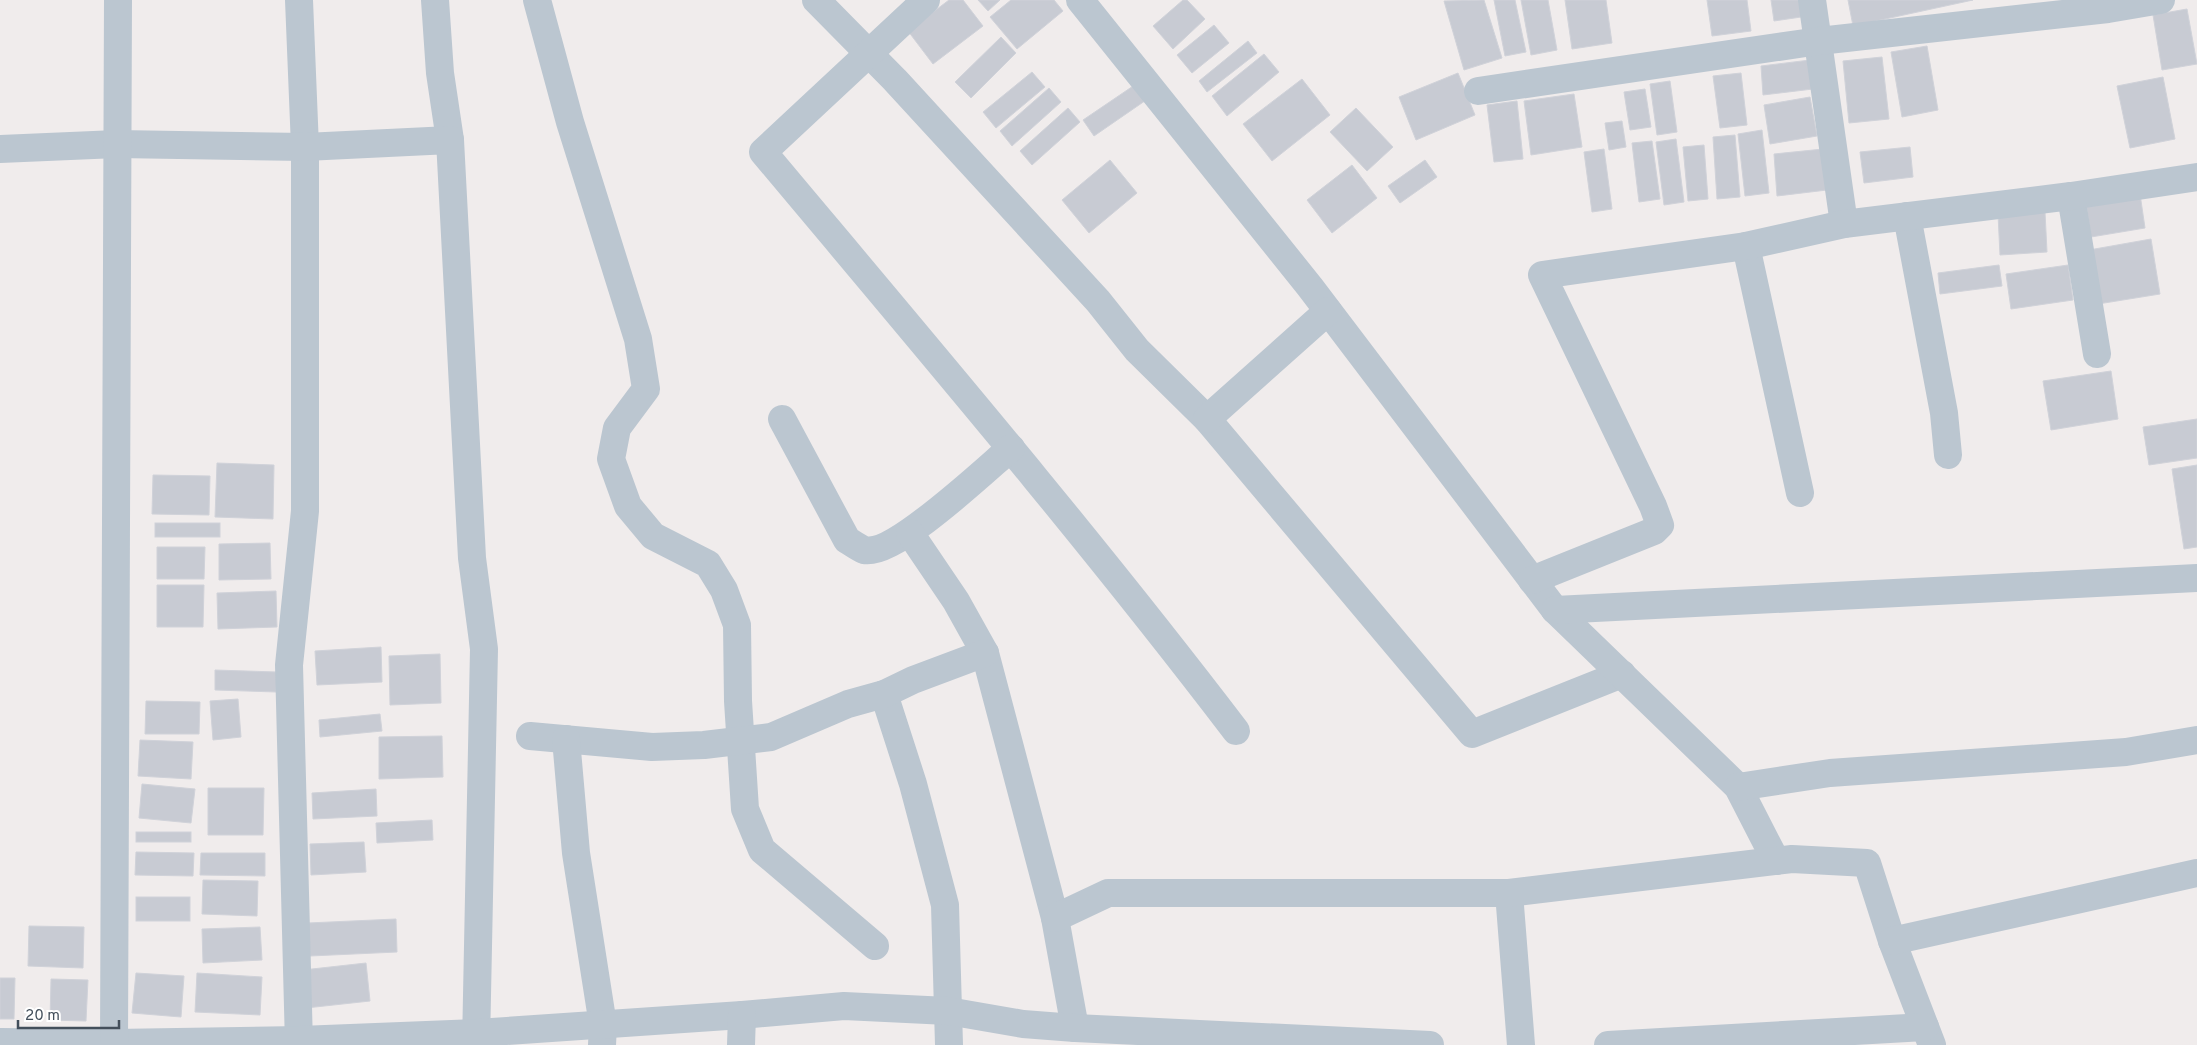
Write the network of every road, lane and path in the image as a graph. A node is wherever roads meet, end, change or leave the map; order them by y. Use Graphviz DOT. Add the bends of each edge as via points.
graph roads {
  1 [pos="118,0"];
  2 [pos="299,0"];
  3 [pos="435,0"];
  4 [pos="537,0"];
  5 [pos="816,0"];
  6 [pos="926,0"];
  7 [pos="1080,0"];
  8 [pos="1812,0"];
  9 [pos="2161,0"];
  10 [pos="2107,4"];
  11 [pos="1819,41"];
  12 [pos="870,55"];
  13 [pos="1478,91"];
  14 [pos="450,140"];
  15 [pos="117,144"];
  16 [pos="305,147"];
  17 [pos="0,149"];
  18 [pos="2197,176"];
  19 [pos="2071,196"];
  20 [pos="1908,216"];
  21 [pos="1844,224"];
  22 [pos="1746,246"];
  23 [pos="1328,311"];
  24 [pos="2098,354"];
  25 [pos="782,419"];
  26 [pos="1207,419"];
  27 [pos="1011,448"];
  28 [pos="1948,455"];
  29 [pos="1800,493"];
  30 [pos="910,533"];
  31 [pos="2197,578"];
  32 [pos="1532,580"];
  33 [pos="1555,610"];
  34 [pos="985,653"];
  35 [pos="1622,674"];
  36 [pos="884,694"];
  37 [pos="1236,731"];
  38 [pos="530,736"];
  39 [pos="566,739"];
  40 [pos="2197,740"];
  41 [pos="741,741"];
  42 [pos="1738,787"];
  43 [pos="1776,861"];
  44 [pos="2197,873"];
  45 [pos="1509,892"];
  46 [pos="1055,918"];
  47 [pos="1892,941"];
  48 [pos="875,946"];
  49 [pos="948,1011"];
  50 [pos="742,1015"];
  51 [pos="1075,1028"];
  52 [pos="1027,1034"];
  53 [pos="603,1035"];
  54 [pos="1928,1036"];
  55 [pos="477,1039"];
  56 [pos="0,1042"];
  57 [pos="299,1042"];
  58 [pos="114,1044"];
  59 [pos="741,1045"];
  60 [pos="949,1045"];
  61 [pos="1430,1045"];
  62 [pos="1521,1045"];
  63 [pos="1608,1045"];
  1 -- 15 [label="street"];
  2 -- 16 [label="street"];
  3 -- 14 [label="street" via="440,73"];
  4 -- 41 [label="street" via="570,122 638,339 646,389 617,428 611,458 628,506 653,536 708,564 724,590 737,625"];
  5 -- 12 [label="street"];
  6 -- 12 [label="street"];
  7 -- 23 [label="street"];
  8 -- 11 [label="street"];
  9 -- 10 [label="street"];
  10 -- 11 [label="street"];
  11 -- 13 [label="street"];
  11 -- 21 [label="street"];
  12 -- 26 [label="street" via="1098,300 1137,350"];
  12 -- 27 [label="street" via="763,152"];
  14 -- 16 [label="street"];
  14 -- 55 [label="street" via="472,558 484,649"];
  15 -- 16 [label="street"];
  15 -- 17 [label="street"];
  15 -- 58 [label="street"];
  16 -- 57 [label="street" via="305,511 289,665"];
  18 -- 19 [label="street"];
  19 -- 20 [label="street"];
  19 -- 24 [label="street"];
  20 -- 21 [label="street"];
  20 -- 28 [label="street" via="1944,413"];
  21 -- 22 [label="street"];
  22 -- 29 [label="street"];
  22 -- 32 [label="street" via="1542,275 1660,525 1654,531"];
  23 -- 26 [label="street"];
  23 -- 32 [label="street"];
  25 -- 30 [label="street" via="847,540 865,550 885,547"];
  26 -- 35 [label="street" via="1472,734"];
  27 -- 30 [label="street"];
  27 -- 37 [label="street"];
  30 -- 34 [label="street" via="956,601"];
  31 -- 33 [label="street"];
  32 -- 33 [label="street"];
  33 -- 35 [label="street"];
  34 -- 36 [label="street"];
  34 -- 46 [label="street"];
  35 -- 42 [label="street"];
  36 -- 41 [label="street" via="848,704 771,737"];
  36 -- 49 [label="street" via="913,784 945,905"];
  38 -- 39 [label="street"];
  39 -- 41 [label="street" via="652,747"];
  39 -- 53 [label="street" via="576,853"];
  40 -- 42 [label="street" via="2126,752 1830,772"];
  41 -- 48 [label="street" via="745,809 762,850"];
  42 -- 43 [label="street"];
  43 -- 45 [label="street"];
  43 -- 47 [label="street" via="1867,862"];
  44 -- 47 [label="street"];
  45 -- 46 [label="street" via="1108,893"];
  45 -- 62 [label="street"];
  46 -- 51 [label="street"];
  47 -- 54 [label="street"];
  49 -- 50 [label="street" via="844,1006"];
  49 -- 52 [label="street"];
  49 -- 60 [label="street"];
  50 -- 53 [label="street"];
  50 -- 59 [label="street"];
  51 -- 52 [label="street"];
  51 -- 61 [label="street"];
  53 -- 55 [label="street"];
  54 -- 63 [label="street"];
  55 -- 57 [label="street"];
  56 -- 58 [label="street"];
  57 -- 58 [label="street"];
}
